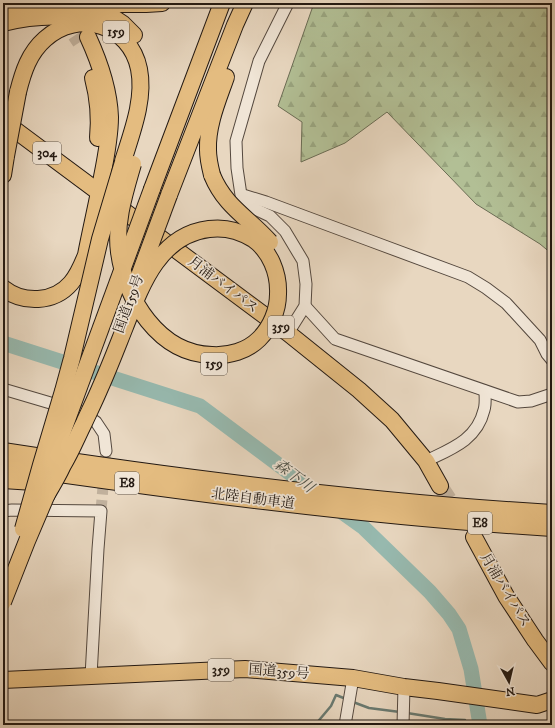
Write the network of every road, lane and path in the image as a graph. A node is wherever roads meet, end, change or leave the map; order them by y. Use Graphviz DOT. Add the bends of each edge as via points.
graph roads {
  1 [pos="162,3"];
  2 [pos="222,3"];
  3 [pos="245,3"];
  4 [pos="250,3"];
  5 [pos="288,3"];
  6 [pos="44,4"];
  7 [pos="82,9"];
  8 [pos="4,11"];
  9 [pos="116,32"];
  10 [pos="84,40"];
  11 [pos="3,117"];
  12 [pos="3,121"];
  13 [pos="128,162"];
  14 [pos="3,175"];
  15 [pos="95,189"];
  16 [pos="241,195"];
  17 [pos="3,275"];
  18 [pos="3,288"];
  19 [pos="305,306"];
  20 [pos="288,333"];
  21 [pos="552,360"];
  22 [pos="3,389"];
  23 [pos="485,391"];
  24 [pos="552,394"];
  25 [pos="3,444"];
  26 [pos="3,451"];
  27 [pos="106,451"];
  28 [pos="426,461"];
  29 [pos="3,466"];
  30 [pos="3,480"];
  31 [pos="214,480"];
  32 [pos="440,486"];
  33 [pos="46,496"];
  34 [pos="252,500"];
  35 [pos="410,510"];
  36 [pos="3,511"];
  37 [pos="552,513"];
  38 [pos="552,528"];
  39 [pos="474,537"];
  40 [pos="11,574"];
  41 [pos="3,601"];
  42 [pos="552,662"];
  43 [pos="91,676"];
  44 [pos="354,678"];
  45 [pos="3,680"];
  46 [pos="404,687"];
  47 [pos="552,700"];
  48 [pos="345,725"];
  49 [pos="403,725"];
  1 -- 6 [label="highway, 159"];
  2 -- 40 [label="highway, 国道159号 / 159, bridge"];
  3 -- 33 [label="highway, 国道159号 / 159, bridge" via="98,383"];
  4 -- 13 [label="highway, 159, bridge" via="214,110 208,150 215,183 233,208 263,234 277,252 284,268 288,285 286,309 277,331 262,348 248,357 231,363 193,362 157,343 129,311 118,288 110,245 111,216"];
  5 -- 16 [label="street" via="259,61 236,141"];
  6 -- 7 [label="highway, 159"];
  6 -- 8 [label="highway"];
  7 -- 8 [label="highway"];
  7 -- 13 [label="highway, 159" via="104,14 123,24 138,40 148,59 151,78 148,110"];
  8 -- 9 [label="highway" via="30,18 76,18 96,22"];
  9 -- 13 [label="highway, 159" via="131,47 141,80"];
  9 -- 14 [label="highway, 159, bridge" via="94,24 72,24 53,32 37,46 25,67 18,92"];
  10 -- 15 [label="highway" via="99,64 107,91 110,116 108,146"];
  11 -- 12 [label="highway"];
  12 -- 15 [label="highway, 月浦バイパス / 304"];
  13 -- 33 [label="highway, 159, bridge" via="120,214 119,251 124,276 134,300 137,305 140,311 156,329 184,349 218,356 244,349 256,341 269,326 276,309 278,287 274,266 255,240 246,235 226,229 203,229 183,237 165,250 145,279 139,292 137,298 134,304 129,316 99,390"];
  13 -- 40 [label="highway, 159, bridge" via="104,224 72,358"];
  15 -- 17 [label="highway" via="76,253 70,268 59,282 43,289 26,290 12,284"];
  15 -- 18 [label="highway" via="86,255 72,283 50,297 34,299 18,297"];
  15 -- 20 [label="highway, 月浦バイパス / 359"];
  16 -- 19 [label="street" via="255,208 270,216 285,231 302,261 306,284"];
  16 -- 21 [label="street" via="468,277 506,303 540,340"];
  19 -- 20 [label="street"];
  19 -- 23 [label="street" via="335,338"];
  20 -- 28 [label="highway, 月浦バイパス / 359" via="392,420"];
  22 -- 27 [label="street" via="81,412 96,422 104,434"];
  23 -- 24 [label="street" via="518,402 531,401"];
  23 -- 28 [label="street" via="485,408 479,426 466,440"];
  25 -- 31 [label="highway" via="49,454"];
  26 -- 31 [label="highway, 北陸自動車道 / E8"];
  28 -- 32 [label="highway, 月浦バイパス / 359"];
  29 -- 34 [label="highway, 北陸自動車道 / E8"];
  30 -- 34 [label="highway"];
  31 -- 35 [label="highway, 北陸自動車道 / E8"];
  33 -- 41 [label="highway, 国道159号 / 159, bridge"];
  34 -- 35 [label="highway, 北陸自動車道 / E8"];
  35 -- 37 [label="highway, 北陸自動車道 / E8"];
  35 -- 38 [label="highway, 北陸自動車道 / E8" via="518,526"];
  36 -- 43 [label="street" via="100,511"];
  39 -- 42 [label="highway, 月浦バイパス" via="506,596"];
  40 -- 41 [label="highway, 国道159号 / 159, bridge"];
  43 -- 44 [label="highway, 国道359号 / 359" via="245,669"];
  43 -- 45 [label="highway, 国道359号 / 359"];
  44 -- 46 [label="highway, 国道359号 / 359"];
  44 -- 48 [label="street"];
  46 -- 47 [label="highway, 国道359号 / 359" via="538,705"];
  46 -- 49 [label="street"];
}
